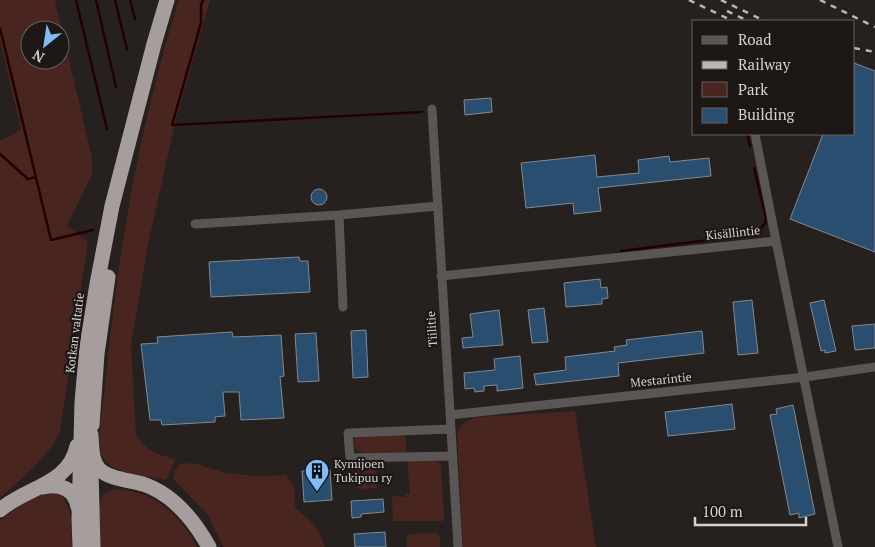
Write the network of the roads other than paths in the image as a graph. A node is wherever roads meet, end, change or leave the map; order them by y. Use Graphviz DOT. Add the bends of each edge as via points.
graph roads {
  1 [pos="167,0"];
  2 [pos="432,109"];
  3 [pos="133,127"];
  4 [pos="755,135"];
  5 [pos="438,206"];
  6 [pos="339,215"];
  7 [pos="195,224"];
  8 [pos="776,241"];
  9 [pos="441,276"];
  10 [pos="343,307"];
  11 [pos="875,368"];
  12 [pos="805,377"];
  13 [pos="82,402"];
  14 [pos="450,415"];
  15 [pos="451,429"];
  16 [pos="91,435"];
  17 [pos="452,456"];
  18 [pos="134,482"];
  19 [pos="37,488"];
  20 [pos="0,510"];
  21 [pos="86,521"];
  22 [pos="80,547"];
  23 [pos="93,547"];
  24 [pos="208,547"];
  25 [pos="458,547"];
  26 [pos="838,547"];
  1 -- 3 [label="highway, Kotkan valtatie"];
  2 -- 5 [label="street, Tiilitie"];
  3 -- 13 [label="highway, Kotkan valtatie" via="101,255"];
  3 -- 16 [label="highway, Kotkan valtatie" via="97,354"];
  4 -- 8 [label="street"];
  5 -- 6 [label="street"];
  5 -- 9 [label="street, Tiilitie"];
  6 -- 7 [label="street"];
  6 -- 10 [label="street"];
  8 -- 9 [label="street, Kisällintie"];
  8 -- 12 [label="street, Kisällintie"];
  9 -- 14 [label="street, Tiilitie"];
  11 -- 12 [label="street, Mestarintie"];
  12 -- 14 [label="street, Mestarintie"];
  12 -- 26 [label="street, Kisällintie"];
  13 -- 19 [label="highway" via="74,459 61,475"];
  13 -- 21 [label="highway, Kotkan valtatie"];
  14 -- 15 [label="street, Tiilitie"];
  15 -- 17 [label="street, Tiilitie"];
  15 -- 17 [label="street" via="348,433 350,458"];
  16 -- 18 [label="highway" via="94,461 99,469"];
  16 -- 21 [label="highway, Kotkan valtatie"];
  17 -- 25 [label="street, Tiilitie"];
  18 -- 21 [label="highway" via="116,481 104,487"];
  18 -- 24 [label="highway" via="170,499 196,526"];
  19 -- 20 [label="highway"];
  19 -- 21 [label="highway" via="52,485 69,490"];
  21 -- 22 [label="highway, Kotkan valtatie"];
  21 -- 23 [label="highway, Kotkan valtatie"];
}
